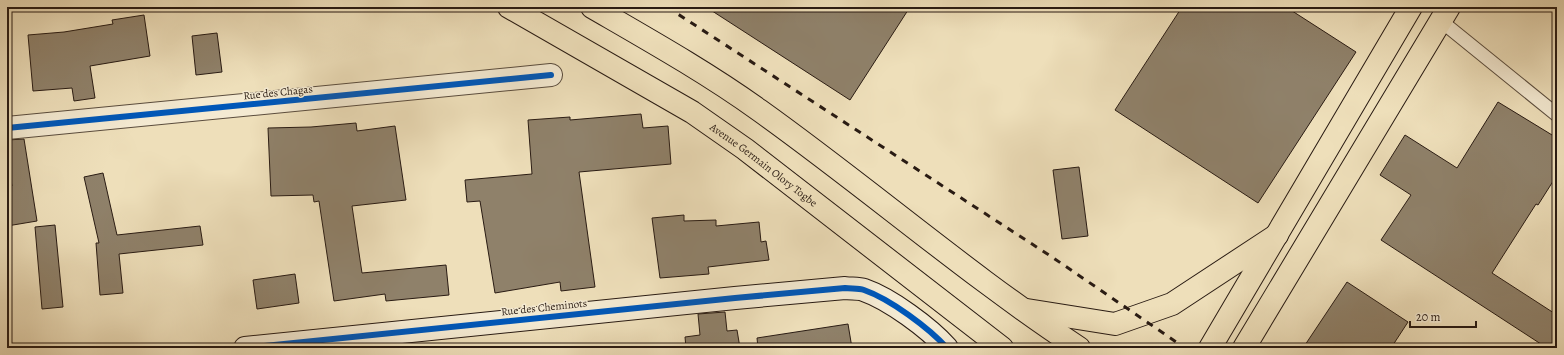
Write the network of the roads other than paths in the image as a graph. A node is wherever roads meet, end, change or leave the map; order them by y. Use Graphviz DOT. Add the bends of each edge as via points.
graph roads {
  1 [pos="509,7"];
  2 [pos="592,7"];
  3 [pos="1411,7"];
  4 [pos="1445,14"];
  5 [pos="551,76"];
  6 [pos="1557,116"];
  7 [pos="7,128"];
  8 [pos="1277,235"];
  9 [pos="1021,309"];
  10 [pos="245,348"];
  11 [pos="947,348"];
  12 [pos="1002,348"];
  13 [pos="1079,348"];
  14 [pos="1210,348"];
  15 [pos="1244,348"];
  1 -- 12 [label="main road, Avenue Germain Olory Togbe" via="698,116"];
  2 -- 9 [label="main road" via="686,61 747,102 814,150"];
  3 -- 8 [label="main road"];
  4 -- 6 [label="lane"];
  4 -- 15 [label="main road"];
  5 -- 7 [label="street, Rue des Chagas"];
  8 -- 9 [label="main road" via="1172,304 1115,324"];
  8 -- 14 [label="main road"];
  9 -- 13 [label="main road"];
  10 -- 11 [label="street, Rue des Cheminots" via="845,288 862,290 892,304"];
}
